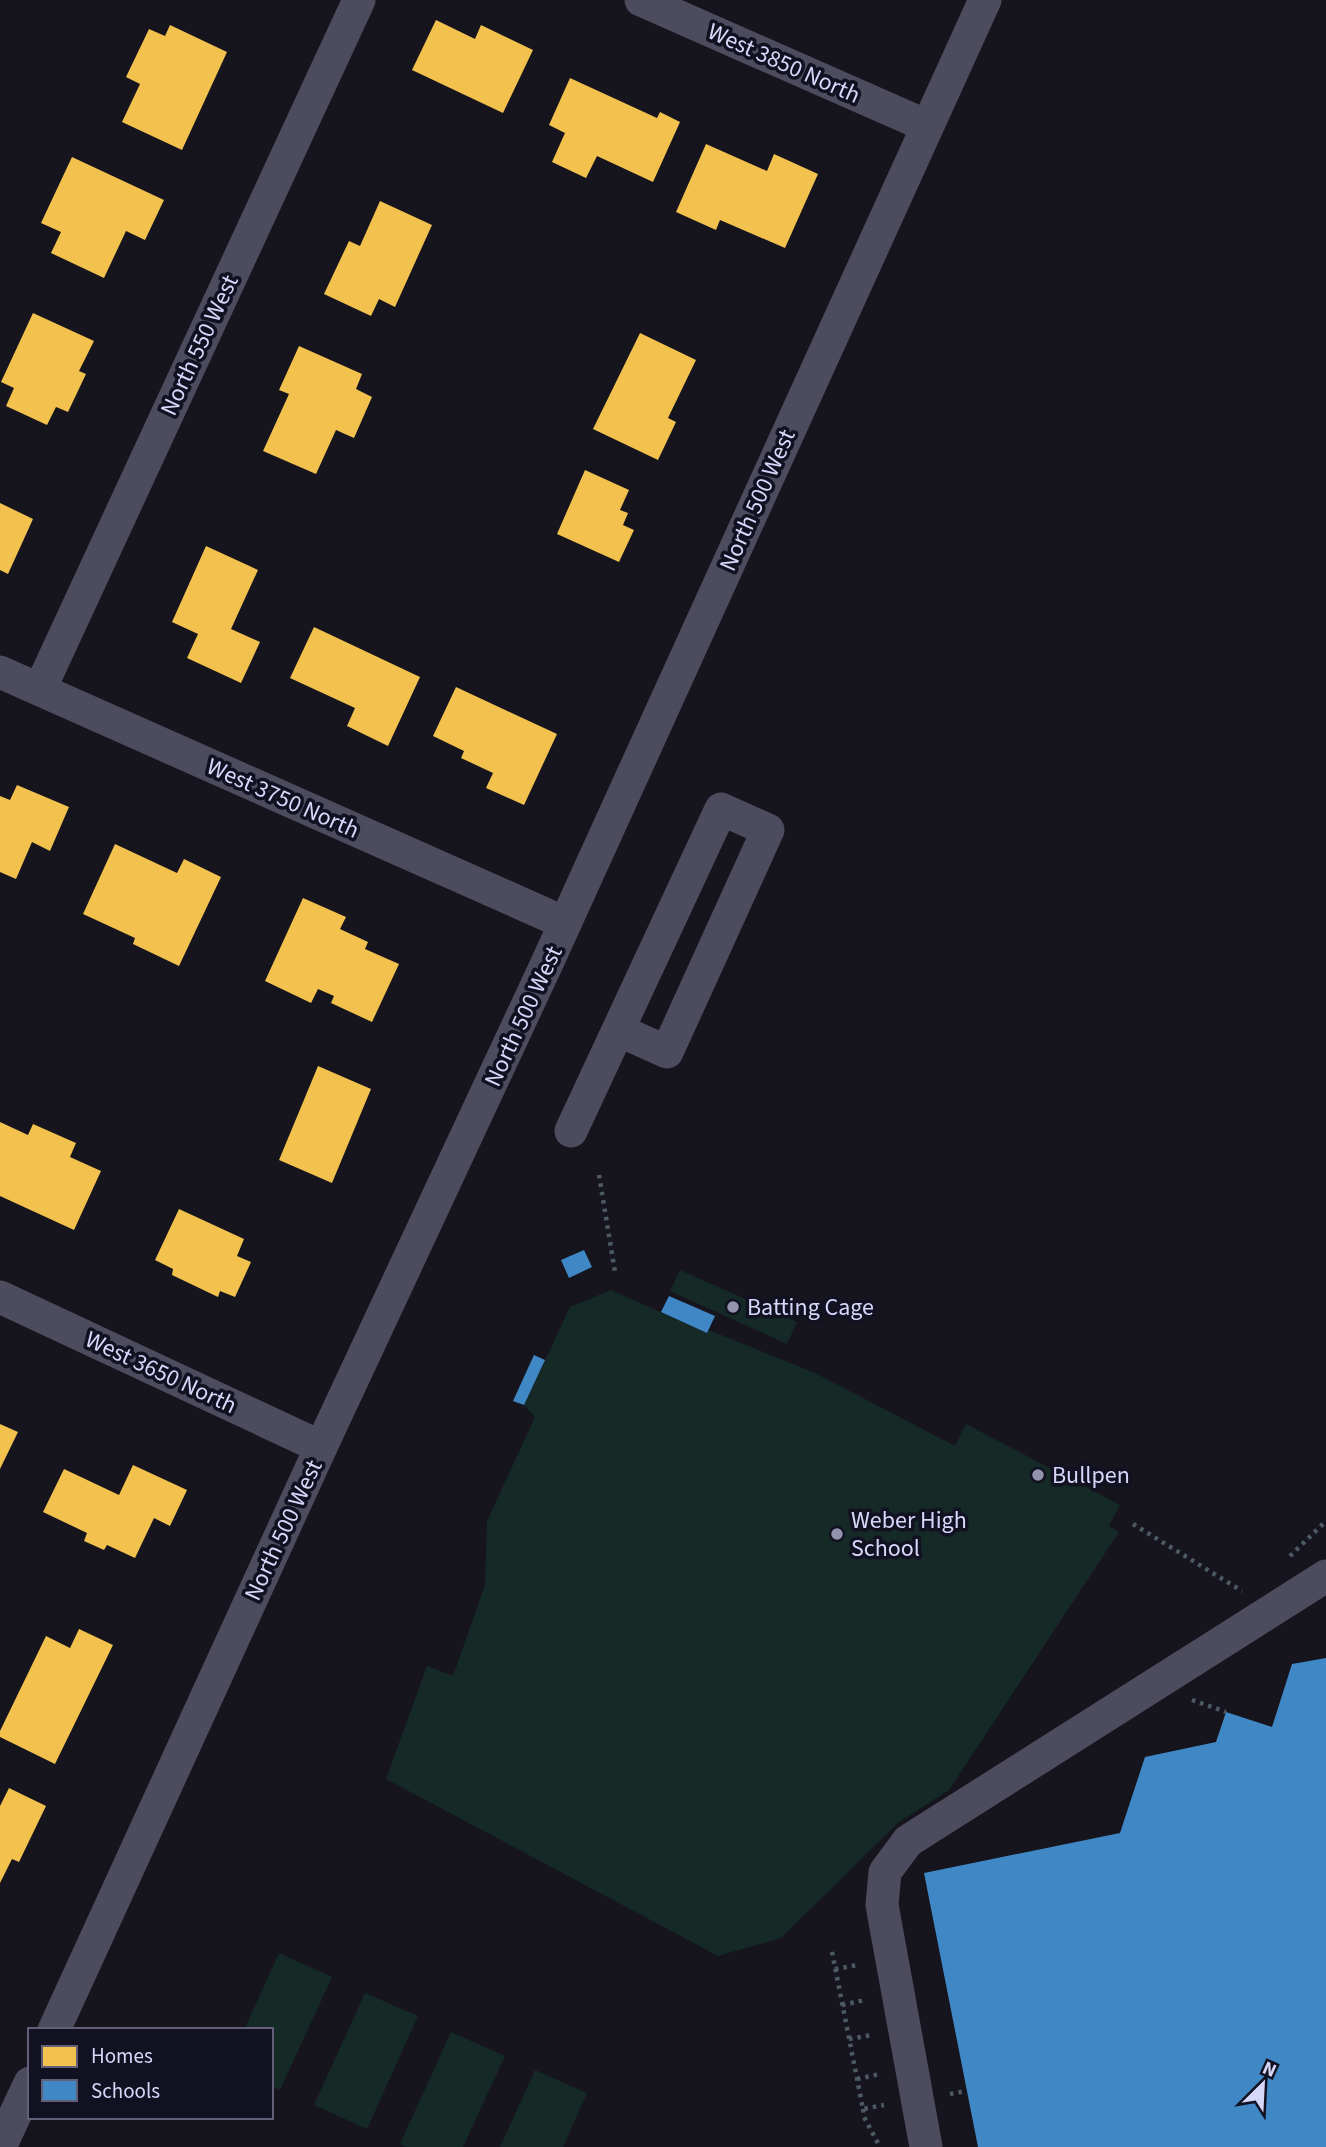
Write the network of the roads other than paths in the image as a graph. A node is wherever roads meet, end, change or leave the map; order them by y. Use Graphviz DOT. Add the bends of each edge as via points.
graph roads {
  1 [pos="359,0"];
  2 [pos="641,0"];
  3 [pos="985,0"];
  4 [pos="927,126"];
  5 [pos="0,672"];
  6 [pos="40,689"];
  7 [pos="565,923"];
  8 [pos="618,1030"];
  9 [pos="571,1131"];
  10 [pos="0,1297"];
  11 [pos="321,1447"];
  12 [pos="1326,1576"];
  13 [pos="55,2028"];
  14 [pos="28,2086"];
  15 [pos="0,2147"];
  16 [pos="926,2147"];
  1 -- 6 [label="street, North 550 West"];
  2 -- 4 [label="street, West 3850 North"];
  3 -- 4 [label="street, North 500 West"];
  4 -- 7 [label="street, North 500 West"];
  5 -- 6 [label="street, West 3750 North"];
  6 -- 7 [label="street, West 3750 North"];
  7 -- 11 [label="street, North 500 West"];
  8 -- 8 [label="street" via="721,809 768,830 667,1052"];
  8 -- 9 [label="street"];
  10 -- 11 [label="street, West 3650 North"];
  11 -- 13 [label="street, North 500 West"];
  12 -- 16 [label="street" via="908,1840 885,1872 882,1905"];
  14 -- 15 [label="street"];
}
